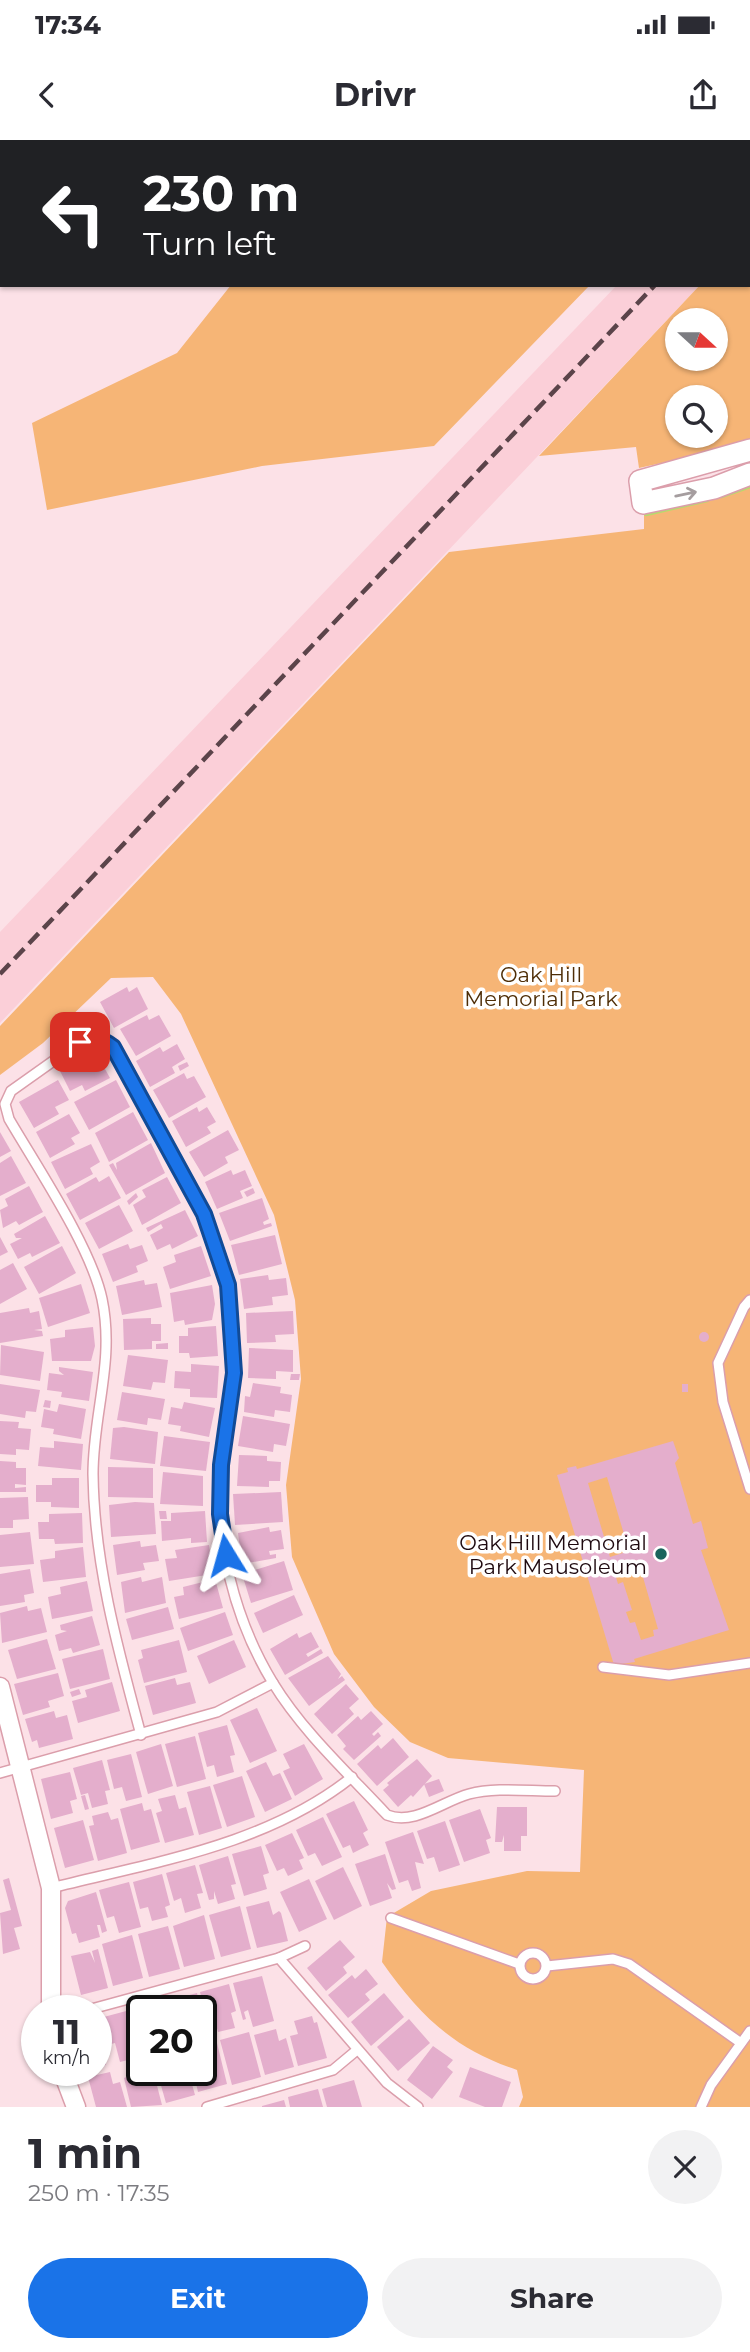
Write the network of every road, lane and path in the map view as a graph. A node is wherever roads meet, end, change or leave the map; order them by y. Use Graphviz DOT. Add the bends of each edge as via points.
graph roads {
  1 [pos="750,450"];
  2 [pos="750,474"];
  3 [pos="750,1300"];
  4 [pos="750,1489"];
  5 [pos="750,1662"];
  6 [pos="603,1667"];
  7 [pos="273,1683"];
  8 [pos="0,1687"];
  9 [pos="141,1735"];
  10 [pos="21,1767"];
  11 [pos="0,1773"];
  12 [pos="352,1777"];
  13 [pos="555,1791"];
  14 [pos="51,1888"];
  15 [pos="391,1919"];
  16 [pos="305,1946"];
  17 [pos="279,1958"];
  18 [pos="519,1964"];
  19 [pos="547,1966"];
  20 [pos="51,1995"];
  21 [pos="112,2004"];
  22 [pos="750,2031"];
  23 [pos="741,2043"];
  24 [pos="357,2050"];
  25 [pos="68,2086"];
  26 [pos="76,2107"];
  27 [pos="207,2107"];
  28 [pos="418,2107"];
  29 [pos="701,2107"];
  1 -- 2 [label="street, one-way" via="640,481 642,503 714,488"];
  3 -- 4 [label="lane" via="718,1363 723,1402"];
  5 -- 6 [label="lane" via="669,1675"];
  7 -- 9 [label="lane" via="217,1713"];
  7 -- 9 [label="lane" via="245,1627 220,1514 221,1465 234,1373 228,1285 204,1214 113,1047 92,1038 11,1091 5,1104 81,1248 102,1298 108,1351 93,1471 94,1511 110,1619"];
  7 -- 12 [label="lane" via="307,1729"];
  8 -- 10 [label="street"];
  9 -- 10 [label="lane"];
  10 -- 11 [label="lane"];
  10 -- 14 [label="street"];
  12 -- 13 [label="lane" via="395,1818 407,1818 469,1794"];
  12 -- 14 [label="lane" via="321,1801 247,1838"];
  14 -- 20 [label="street"];
  15 -- 18 [label="lane"];
  16 -- 17 [label="lane"];
  17 -- 21 [label="lane"];
  17 -- 24 [label="lane"];
  18 -- 19 [label="lane" via="530,1953 538,1953"];
  18 -- 19 [label="lane" via="520,1972 532,1980 540,1978"];
  19 -- 23 [label="lane" via="613,1959 629,1964"];
  22 -- 23 [label="lane"];
  23 -- 29 [label="lane"];
  24 -- 27 [label="lane" via="333,2070"];
  24 -- 28 [label="lane"];
  25 -- 26 [label="street"];
}
